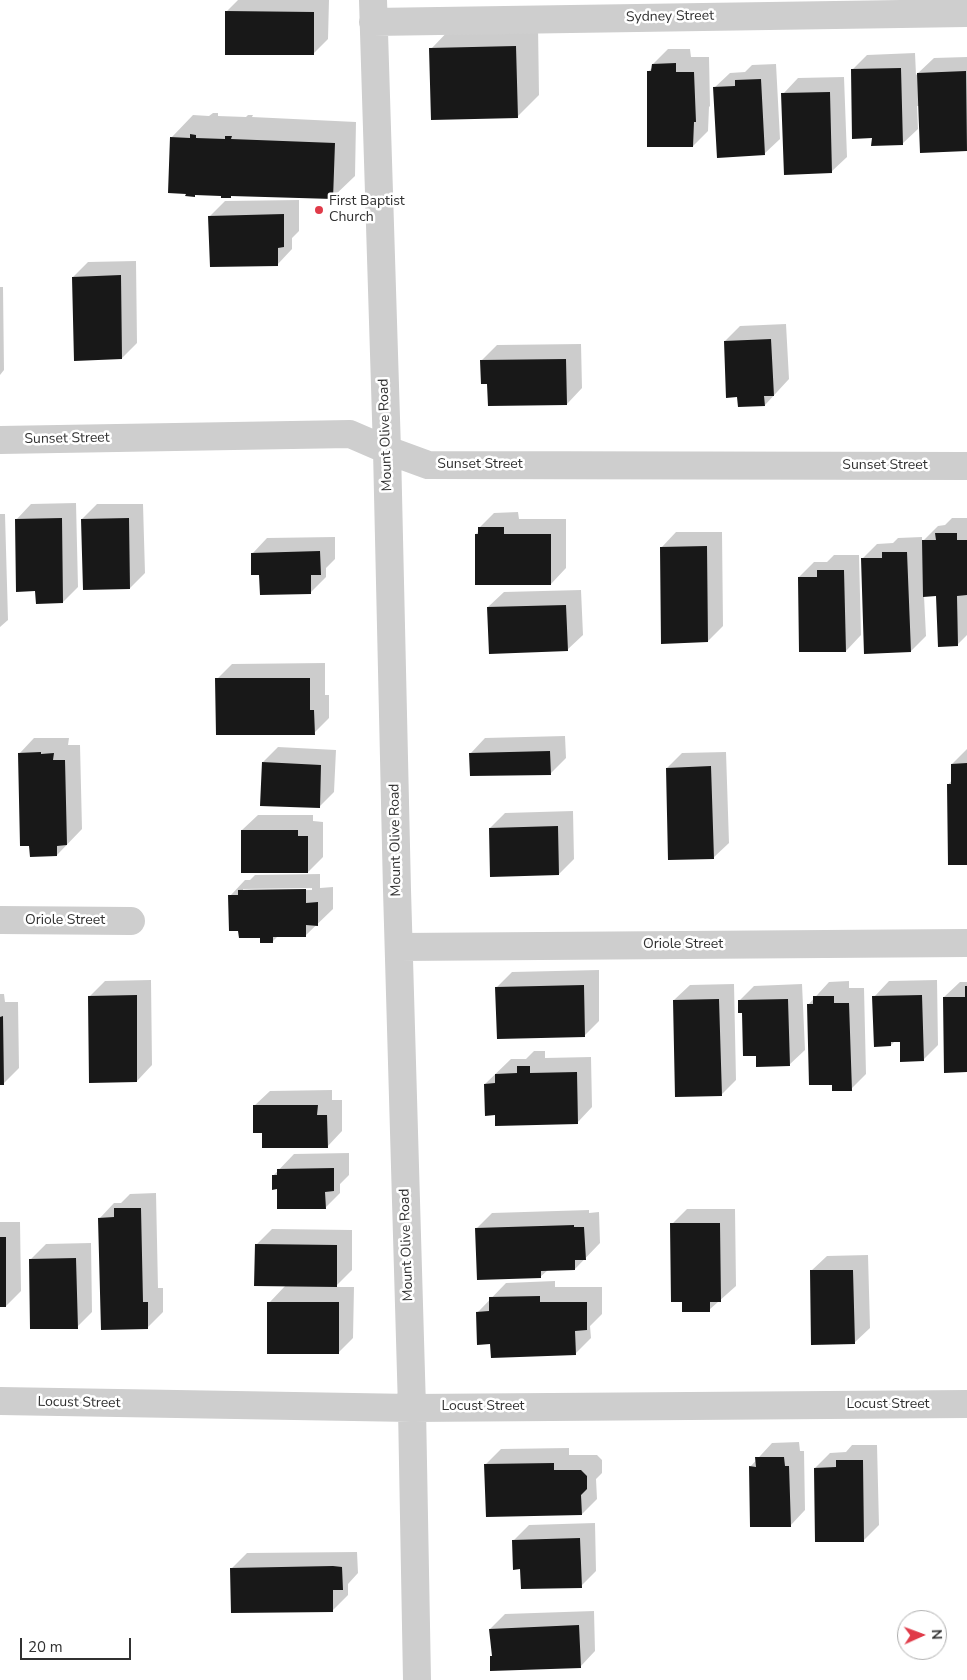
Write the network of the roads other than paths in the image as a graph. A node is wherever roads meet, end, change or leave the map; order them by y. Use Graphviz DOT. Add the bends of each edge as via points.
graph roads {
  1 [pos="373,11"];
  2 [pos="967,13"];
  3 [pos="0,440"];
  4 [pos="387,450"];
  5 [pos="967,466"];
  6 [pos="0,920"];
  7 [pos="131,922"];
  8 [pos="967,943"];
  9 [pos="399,947"];
  10 [pos="0,1401"];
  11 [pos="967,1404"];
  12 [pos="412,1408"];
  13 [pos="417,1680"];
  1 -- 2 [label="street, Sydney Street"];
  1 -- 4 [label="street, Mount Olive Road"];
  3 -- 4 [label="street, Sunset Street" via="350,434"];
  4 -- 5 [label="street, Sunset Street" via="428,465"];
  4 -- 9 [label="street, Mount Olive Road"];
  6 -- 7 [label="street, Oriole Street"];
  8 -- 9 [label="street, Oriole Street"];
  9 -- 12 [label="street, Mount Olive Road"];
  10 -- 12 [label="street, Locust Street"];
  11 -- 12 [label="street, Locust Street"];
  12 -- 13 [label="street, Mount Olive Road"];
}
